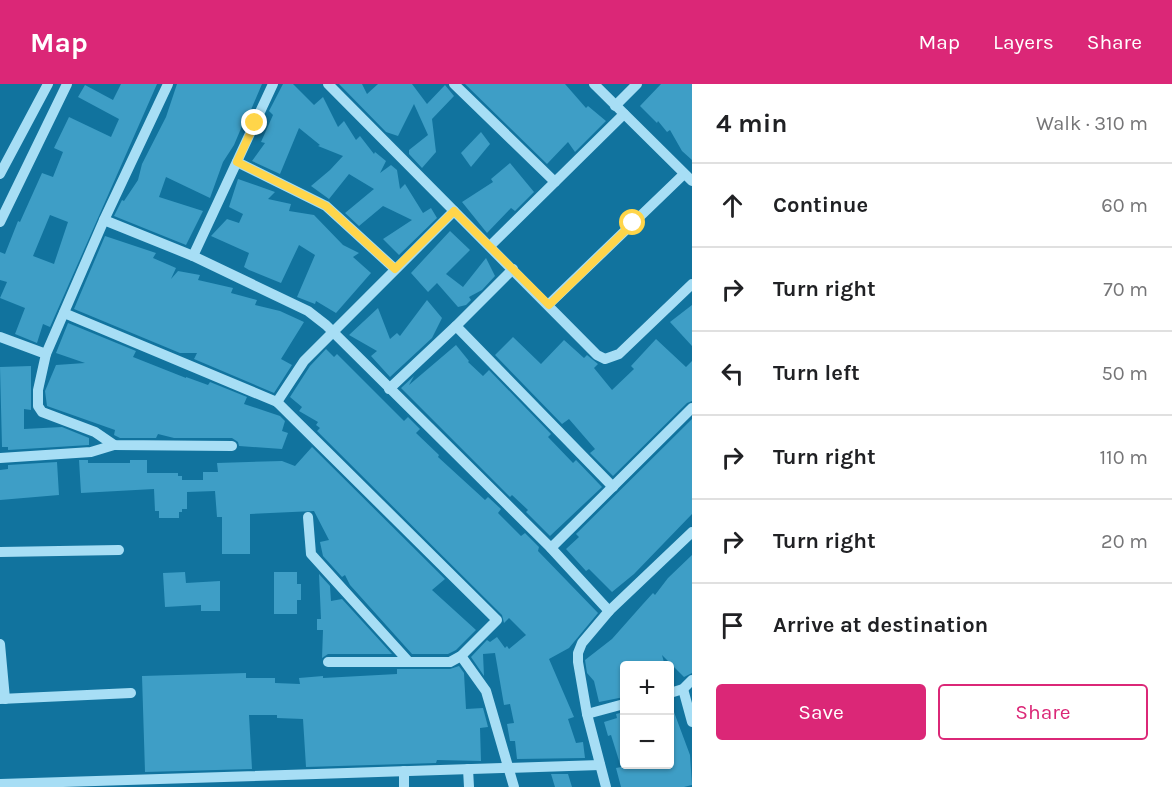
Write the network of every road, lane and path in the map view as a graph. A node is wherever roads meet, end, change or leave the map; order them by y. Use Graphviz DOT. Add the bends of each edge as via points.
graph roads {
  1 [pos="48,84"];
  2 [pos="67,84"];
  3 [pos="168,84"];
  4 [pos="273,84"];
  5 [pos="328,84"];
  6 [pos="454,84"];
  7 [pos="594,84"];
  8 [pos="637,84"];
  9 [pos="620,110"];
  10 [pos="237,162"];
  11 [pos="0,174"];
  12 [pos="688,178"];
  13 [pos="555,182"];
  14 [pos="454,211"];
  15 [pos="104,220"];
  16 [pos="0,222"];
  17 [pos="490,246"];
  18 [pos="193,256"];
  19 [pos="395,269"];
  20 [pos="513,269"];
  21 [pos="692,284"];
  22 [pos="549,305"];
  23 [pos="64,313"];
  24 [pos="456,326"];
  25 [pos="332,332"];
  26 [pos="0,337"];
  27 [pos="46,354"];
  28 [pos="389,389"];
  29 [pos="277,402"];
  30 [pos="692,408"];
  31 [pos="114,445"];
  32 [pos="232,446"];
  33 [pos="0,458"];
  34 [pos="613,487"];
  35 [pos="308,517"];
  36 [pos="692,532"];
  37 [pos="551,548"];
  38 [pos="120,550"];
  39 [pos="0,552"];
  40 [pos="609,611"];
  41 [pos="0,644"];
  42 [pos="461,656"];
  43 [pos="328,662"];
  44 [pos="409,662"];
  45 [pos="692,680"];
  46 [pos="683,689"];
  47 [pos="674,692"];
  48 [pos="131,693"];
  49 [pos="3,699"];
  50 [pos="620,705"];
  51 [pos="587,714"];
  52 [pos="692,722"];
  53 [pos="600,765"];
  54 [pos="510,768"];
  55 [pos="468,769"];
  56 [pos="404,771"];
  57 [pos="0,784"];
  58 [pos="404,787"];
  59 [pos="469,787"];
  60 [pos="514,787"];
  61 [pos="606,787"];
  1 -- 11 [label="street"];
  2 -- 16 [label="street"];
  3 -- 15 [label="street"];
  4 -- 10 [label="street"];
  5 -- 14 [label="street"];
  6 -- 13 [label="street"];
  7 -- 9 [label="street"];
  8 -- 9 [label="street"];
  9 -- 12 [label="street"];
  9 -- 13 [label="street"];
  10 -- 18 [label="street"];
  10 -- 19 [label="street" via="326,206"];
  12 -- 22 [label="street"];
  13 -- 17 [label="street"];
  14 -- 17 [label="street"];
  14 -- 19 [label="street"];
  15 -- 18 [label="street"];
  15 -- 23 [label="street"];
  17 -- 20 [label="street"];
  18 -- 25 [label="street" via="308,311"];
  19 -- 25 [label="street"];
  20 -- 22 [label="street"];
  20 -- 24 [label="street"];
  21 -- 22 [label="street" via="610,359 597,355"];
  23 -- 27 [label="street"];
  23 -- 29 [label="street"];
  24 -- 28 [label="street"];
  24 -- 34 [label="street"];
  25 -- 28 [label="street"];
  25 -- 29 [label="street" via="304,361"];
  26 -- 27 [label="street"];
  27 -- 31 [label="street" via="38,390 42,412 95,432"];
  28 -- 37 [label="street"];
  29 -- 42 [label="street" via="497,620"];
  30 -- 34 [label="street"];
  31 -- 32 [label="street"];
  31 -- 33 [label="street" via="91,452"];
  34 -- 37 [label="street"];
  35 -- 44 [label="street" via="311,554"];
  36 -- 40 [label="street"];
  37 -- 40 [label="street"];
  38 -- 39 [label="street"];
  40 -- 51 [label="street" via="578,653"];
  41 -- 49 [label="street"];
  42 -- 44 [label="street" via="450,662"];
  42 -- 54 [label="street" via="486,692"];
  43 -- 44 [label="street"];
  45 -- 46 [label="street"];
  46 -- 47 [label="street"];
  46 -- 52 [label="street"];
  48 -- 49 [label="street"];
  50 -- 51 [label="street"];
  51 -- 53 [label="street"];
  53 -- 54 [label="street"];
  53 -- 61 [label="street"];
  54 -- 55 [label="street"];
  54 -- 60 [label="street"];
  55 -- 56 [label="street"];
  55 -- 59 [label="street"];
  56 -- 57 [label="street"];
  56 -- 58 [label="street"];
}
